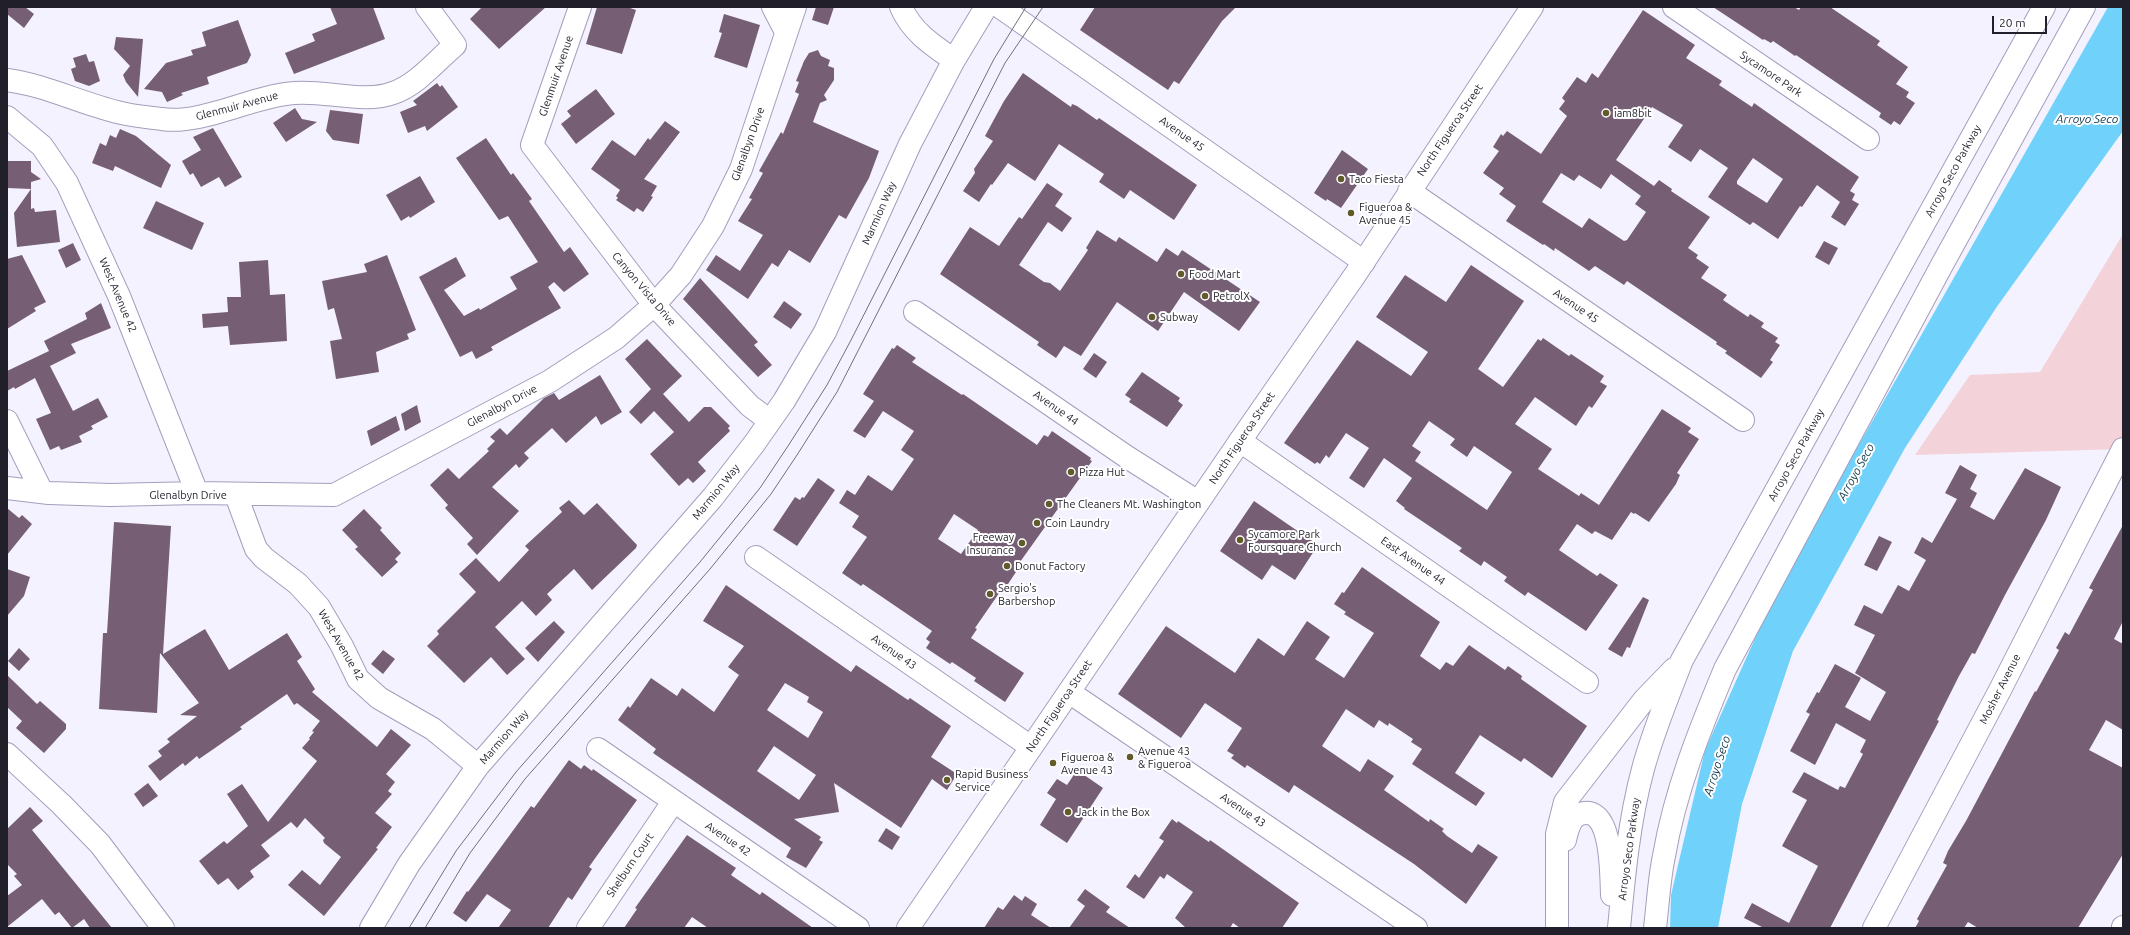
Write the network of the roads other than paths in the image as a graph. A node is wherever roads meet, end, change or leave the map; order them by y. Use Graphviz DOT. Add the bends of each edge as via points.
graph roads {
  1 [pos="428,7"];
  2 [pos="580,7"];
  3 [pos="773,7"];
  4 [pos="795,7"];
  5 [pos="900,7"];
  6 [pos="986,7"];
  7 [pos="1000,7"];
  8 [pos="1532,7"];
  9 [pos="1674,7"];
  10 [pos="2044,7"];
  11 [pos="2084,7"];
  12 [pos="786,32"];
  13 [pos="954,60"];
  14 [pos="7,80"];
  15 [pos="7,117"];
  16 [pos="1868,139"];
  17 [pos="532,145"];
  18 [pos="1409,191"];
  19 [pos="1364,262"];
  20 [pos="654,305"];
  21 [pos="915,312"];
  22 [pos="1743,420"];
  23 [pos="7,421"];
  24 [pos="770,421"];
  25 [pos="1240,441"];
  26 [pos="2123,449"];
  27 [pos="7,488"];
  28 [pos="42,492"];
  29 [pos="197,493"];
  30 [pos="236,495"];
  31 [pos="1198,502"];
  32 [pos="756,557"];
  33 [pos="1682,660"];
  34 [pos="1587,682"];
  35 [pos="1069,692"];
  36 [pos="1031,747"];
  37 [pos="598,749"];
  38 [pos="7,754"];
  39 [pos="478,766"];
  40 [pos="673,802"];
  41 [pos="1557,884"];
  42 [pos="163,928"];
  43 [pos="371,928"];
  44 [pos="588,928"];
  45 [pos="858,928"];
  46 [pos="908,928"];
  47 [pos="1416,928"];
  48 [pos="1557,928"];
  49 [pos="1614,928"];
  50 [pos="1619,928"];
  51 [pos="1655,928"];
  52 [pos="1874,928"];
  1 -- 14 [label="main road, Glenmuir Avenue" via="455,45 406,88 377,97 296,92 271,95 185,119 164,120 117,112 24,82"];
  2 -- 17 [label="main road, Glenmuir Avenue"];
  3 -- 12 [label="main road"];
  4 -- 12 [label="main road, Glenalbyn Drive"];
  5 -- 13 [label="main road" via="913,29"];
  6 -- 13 [label="main road, Marmion Way"];
  7 -- 19 [label="main road, Avenue 45"];
  8 -- 18 [label="main road, North Figueroa Street"];
  9 -- 16 [label="main road, Sycamore Park"];
  10 -- 33 [label="main road, Arroyo Seco Parkway"];
  11 -- 51 [label="main road" via="1943,262 1725,668 1698,732 1679,794 1664,855"];
  12 -- 20 [label="main road, Glenalbyn Drive" via="741,169 713,226 681,275"];
  13 -- 24 [label="main road, Marmion Way" via="910,144 825,332"];
  15 -- 29 [label="main road, West Avenue 42" via="42,146 67,183 119,296"];
  17 -- 20 [label="main road, Canyon Vista Drive"];
  18 -- 19 [label="main road, North Figueroa Street"];
  18 -- 22 [label="main road, Avenue 45"];
  19 -- 25 [label="main road, North Figueroa Street"];
  20 -- 24 [label="main road, Canyon Vista Drive" via="750,406"];
  20 -- 30 [label="main road, Glenalbyn Drive" via="616,338 550,381 334,495"];
  21 -- 31 [label="main road, Avenue 44" via="1127,457"];
  23 -- 28 [label="main road"];
  24 -- 39 [label="main road, Marmion Way" via="713,497"];
  25 -- 31 [label="main road, North Figueroa Street"];
  25 -- 34 [label="main road, East Avenue 44"];
  26 -- 52 [label="main road, Mosher Avenue" via="2000,690"];
  27 -- 28 [label="main road, Glenalbyn Drive"];
  28 -- 29 [label="main road, Glenalbyn Drive" via="110,495"];
  29 -- 30 [label="main road, Glenalbyn Drive"];
  30 -- 39 [label="main road, West Avenue 42" via="256,549 298,584 319,607 358,679 370,692 433,729"];
  31 -- 35 [label="main road, North Figueroa Street"];
  32 -- 36 [label="main road, Avenue 43"];
  33 -- 41 [label="main road" via="1644,700 1565,802 1557,834"];
  33 -- 50 [label="main road, Arroyo Seco Parkway" via="1643,769 1632,818"];
  35 -- 36 [label="main road, North Figueroa Street"];
  35 -- 47 [label="main road, Avenue 43"];
  36 -- 46 [label="main road, North Figueroa Street"];
  37 -- 40 [label="main road, Avenue 42"];
  38 -- 42 [label="main road" via="100,844"];
  39 -- 43 [label="main road, Marmion Way" via="408,864"];
  40 -- 44 [label="main road, Shelburn Court"];
  40 -- 45 [label="main road, Avenue 42"];
  41 -- 48 [label="main road"];
  41 -- 49 [label="main road" via="1567,827 1577,815 1588,812 1595,815 1603,826 1610,853"];
}
